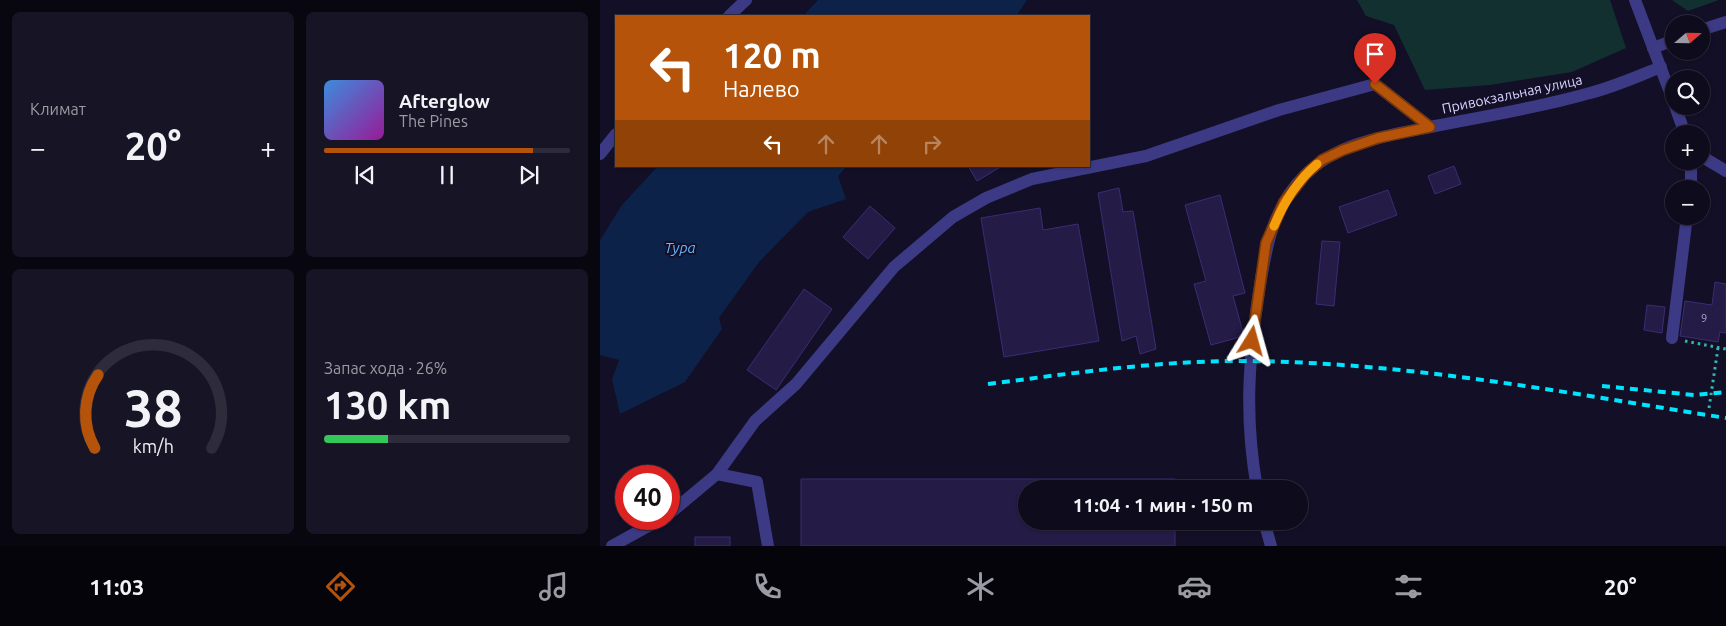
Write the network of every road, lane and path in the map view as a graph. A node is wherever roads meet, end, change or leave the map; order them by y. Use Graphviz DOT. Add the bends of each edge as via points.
graph roads {
  1 [pos="746,0"];
  2 [pos="1635,0"];
  3 [pos="730,15"];
  4 [pos="1726,22"];
  5 [pos="1710,27"];
  6 [pos="1665,43"];
  7 [pos="1653,48"];
  8 [pos="1660,67"];
  9 [pos="1665,81"];
  10 [pos="1430,127"];
  11 [pos="615,135"];
  12 [pos="600,154"];
  13 [pos="1710,161"];
  14 [pos="1726,171"];
  15 [pos="1686,225"];
  16 [pos="1672,338"];
  17 [pos="1718,348"];
  18 [pos="1726,349"];
  19 [pos="1709,408"];
  20 [pos="717,474"];
  21 [pos="1255,480"];
  22 [pos="680,505"];
  23 [pos="641,530"];
  24 [pos="1267,530"];
  25 [pos="612,546"];
  26 [pos="768,546"];
  27 [pos="1271,546"];
  1 -- 3 [label="street"];
  2 -- 7 [label="street"];
  4 -- 5 [label="street"];
  6 -- 7 [label="street"];
  7 -- 8 [label="street"];
  8 -- 9 [label="street"];
  8 -- 10 [label="street, Привокзальная улица" via="1587,94"];
  10 -- 20 [label="street" via="1375,84 1279,110 1146,156 1032,179 986,198 953,217 894,267 796,384 755,421"];
  10 -- 21 [label="street, Привокзальная улица" via="1378,138 1322,160 1305,175 1284,202 1266,243 1249,361 1250,451"];
  11 -- 12 [label="street"];
  13 -- 14 [label="street"];
  15 -- 16 [label="street"];
  16 -- 17 [label="path"];
  17 -- 18 [label="path"];
  17 -- 19 [label="path"];
  20 -- 22 [label="street"];
  20 -- 26 [label="street" via="757,482"];
  23 -- 25 [label="street"];
  24 -- 27 [label="street"];
}
